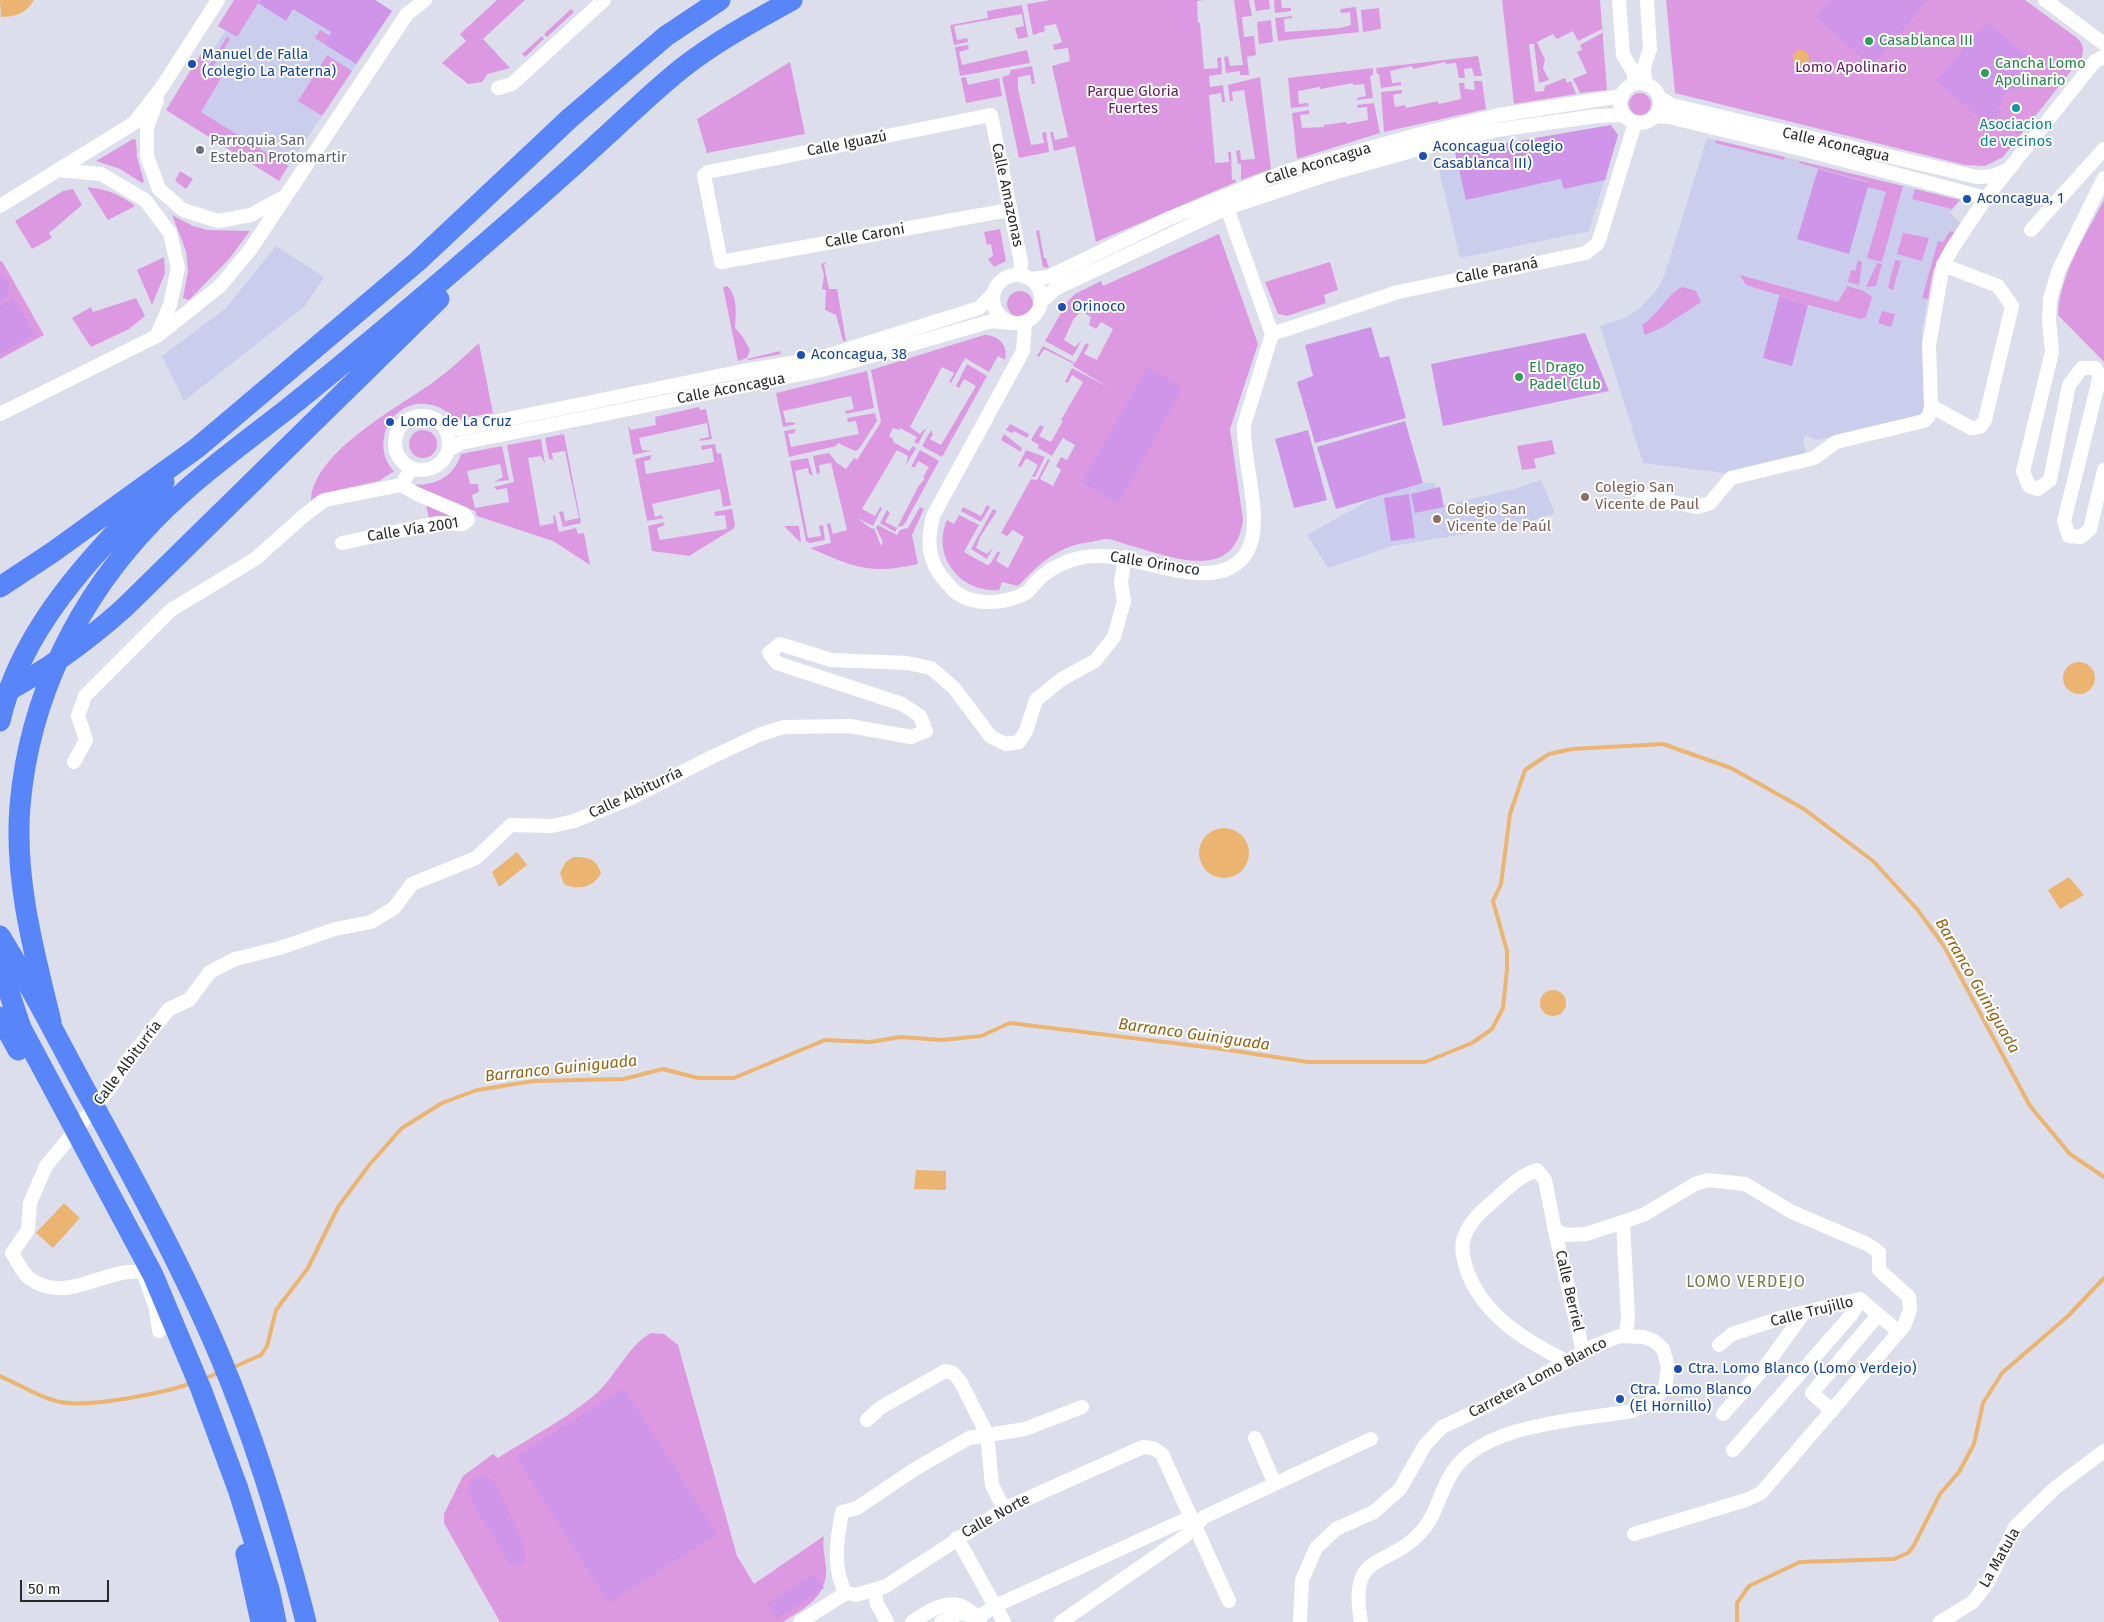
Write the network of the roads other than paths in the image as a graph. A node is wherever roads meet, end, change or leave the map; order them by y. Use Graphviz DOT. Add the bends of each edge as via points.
graph roads {
  1 [pos="218,0"];
  2 [pos="425,0"];
  3 [pos="604,0"];
  4 [pos="720,0"];
  5 [pos="792,0"];
  6 [pos="1619,0"];
  7 [pos="1647,0"];
  8 [pos="2045,0"];
  9 [pos="2104,44"];
  10 [pos="2104,57"];
  11 [pos="1648,58"];
  12 [pos="1626,60"];
  13 [pos="1639,84"];
  14 [pos="162,87"];
  15 [pos="498,88"];
  16 [pos="1622,96"];
  17 [pos="1660,98"];
  18 [pos="991,116"];
  19 [pos="1656,116"];
  20 [pos="1630,119"];
  21 [pos="2104,149"];
  22 [pos="2012,168"];
  23 [pos="57,170"];
  24 [pos="2104,178"];
  25 [pos="287,196"];
  26 [pos="1986,198"];
  27 [pos="0,206"];
  28 [pos="530,206"];
  29 [pos="1227,208"];
  30 [pos="1009,210"];
  31 [pos="2031,230"];
  32 [pos="721,262"];
  33 [pos="1943,265"];
  34 [pos="1026,277"];
  35 [pos="993,294"];
  36 [pos="1041,302"];
  37 [pos="1018,322"];
  38 [pos="1272,334"];
  39 [pos="157,336"];
  40 [pos="1930,406"];
  41 [pos="0,414"];
  42 [pos="443,426"];
  43 [pos="196,448"];
  44 [pos="448,450"];
  45 [pos="412,468"];
  46 [pos="2104,470"];
  47 [pos="401,485"];
  48 [pos="1643,497"];
  49 [pos="342,543"];
  50 [pos="1125,557"];
  51 [pos="0,587"];
  52 [pos="0,695"];
  53 [pos="0,721"];
  54 [pos="74,762"];
  55 [pos="0,936"];
  56 [pos="0,966"];
  57 [pos="0,1017"];
  58 [pos="51,1022"];
  59 [pos="1623,1222"];
  60 [pos="1554,1231"];
  61 [pos="1860,1300"];
  62 [pos="1804,1313"];
  63 [pos="1878,1315"];
  64 [pos="159,1331"];
  65 [pos="1899,1332"];
  66 [pos="1626,1335"];
  67 [pos="1720,1346"];
  68 [pos="1583,1352"];
  69 [pos="1566,1361"];
  70 [pos="1082,1407"];
  71 [pos="1832,1411"];
  72 [pos="1724,1414"];
  73 [pos="867,1420"];
  74 [pos="987,1434"];
  75 [pos="1255,1438"];
  76 [pos="1370,1439"];
  77 [pos="1734,1450"];
  78 [pos="2104,1451"];
  79 [pos="1274,1482"];
  80 [pos="1004,1509"];
  81 [pos="1194,1525"];
  82 [pos="1634,1534"];
  83 [pos="957,1538"];
  84 [pos="251,1550"];
  85 [pos="875,1591"];
  86 [pos="846,1593"];
  87 [pos="1229,1601"];
  88 [pos="995,1606"];
  89 [pos="979,1620"];
  90 [pos="261,1622"];
  91 [pos="271,1622"];
  92 [pos="276,1622"];
  93 [pos="306,1622"];
  94 [pos="800,1622"];
  95 [pos="887,1622"];
  96 [pos="912,1622"];
  97 [pos="941,1622"];
  98 [pos="1004,1622"];
  99 [pos="1062,1622"];
  100 [pos="1300,1622"];
  101 [pos="1361,1622"];
  102 [pos="1940,1622"];
  1 -- 14 [label="street"];
  2 -- 25 [label="street" via="407,14"];
  3 -- 15 [label="street" via="512,84"];
  4 -- 43 [label="highway" via="666,36 570,118 418,262"];
  5 -- 28 [label="highway" via="751,22 681,69"];
  6 -- 12 [label="street"];
  7 -- 11 [label="street"];
  8 -- 9 [label="street"];
  10 -- 22 [label="street" via="2095,61"];
  11 -- 12 [label="street"];
  11 -- 13 [label="street"];
  12 -- 13 [label="street"];
  13 -- 16 [label="street" via="1628,87"];
  13 -- 17 [label="street" via="1654,88"];
  14 -- 23 [label="street" via="134,123"];
  14 -- 25 [label="street" via="147,127 147,156 159,189 183,210 218,221 251,215"];
  16 -- 20 [label="street" via="1620,105"];
  16 -- 34 [label="street, Calle Aconcagua" via="1499,115 1287,171 1170,218 1048,277"];
  17 -- 19 [label="street"];
  17 -- 22 [label="street, Calle Aconcagua" via="1672,105 1977,177 1993,176"];
  18 -- 30 [label="street, Calle Amazonas"];
  18 -- 32 [label="street, Calle Iguazú" via="708,172 704,175"];
  19 -- 20 [label="street" via="1648,122"];
  19 -- 26 [label="street, Calle Aconcagua" via="1805,150"];
  20 -- 29 [label="street, Calle Aconcagua" via="1597,116 1497,130 1300,183"];
  20 -- 38 [label="street, Calle Paraná" via="1600,237 1586,253 1398,292"];
  21 -- 31 [label="street"];
  22 -- 26 [label="street"];
  23 -- 27 [label="street"];
  23 -- 39 [label="street" via="101,174 145,200 170,233 178,268 170,305"];
  24 -- 46 [label="street" via="2063,261 2050,299 2048,320 2052,352 2023,471 2029,486 2038,489 2050,480 2069,385 2082,368 2095,368 2100,376 2064,521 2069,536 2081,537 2090,529"];
  25 -- 39 [label="street" via="250,250 220,286"];
  26 -- 33 [label="street"];
  28 -- 52 [label="highway" via="392,348 92,637"];
  28 -- 58 [label="highway" via="360,351 189,487 156,518 101,582 75,623 36,717 20,807 24,902"];
  29 -- 36 [label="street, Calle Aconcagua" via="1055,289"];
  29 -- 38 [label="street"];
  30 -- 32 [label="street, Calle Caroni"];
  30 -- 34 [label="street, Calle Amazonas"];
  33 -- 40 [label="street" via="1929,345"];
  33 -- 40 [label="street" via="1998,286 2012,306 1985,420 1980,427 1971,428"];
  34 -- 35 [label="street" via="1006,277"];
  34 -- 36 [label="street" via="1039,289"];
  35 -- 37 [label="street" via="992,301 998,315"];
  35 -- 42 [label="street, Calle Aconcagua" via="979,308 820,358 458,429"];
  36 -- 37 [label="street" via="1038,310"];
  37 -- 44 [label="street, Calle Aconcagua" via="992,321 822,370 461,443"];
  37 -- 50 [label="street, Calle Orinoco" via="1023,351 933,516 928,538 929,555 938,573 959,595 976,601 994,602 1027,592 1050,570 1070,560 1097,556"];
  38 -- 50 [label="street, Calle Orinoco" via="1244,425 1255,522 1253,540 1247,552 1240,561 1225,570 1198,574"];
  39 -- 41 [label="street"];
  40 -- 48 [label="street" via="1929,416 1918,424 1836,442 1814,458 1731,478 1710,503 1698,508"];
  42 -- 44 [label="street"];
  42 -- 45 [label="street" via="428,417 419,416 398,431 399,456"];
  43 -- 51 [label="highway"];
  43 -- 53 [label="highway" via="96,552 60,597 26,653"];
  44 -- 45 [label="street" via="438,465 421,470"];
  45 -- 47 [label="street"];
  47 -- 49 [label="street, Calle Vía 2001" via="464,514 468,520 463,524 437,523"];
  47 -- 54 [label="street" via="325,500 255,559 171,610 85,696 78,716 86,740"];
  50 -- 64 [label="street, Calle Albiturría" via="1121,582 1124,601 1114,637 1095,661 1062,679 1036,700 1026,732 1019,742 1006,744 990,737 954,688 931,668 907,663 831,660 780,644 769,653 777,663 902,704 920,716 926,731 911,737 850,726 784,727 762,734 629,799 574,821 552,826 511,825 476,858 412,884 394,908 371,922 335,929 235,959 210,972 189,1000 170,1009 46,1166 30,1203 28,1230 12,1253 28,1278 49,1288 76,1288 114,1273 143,1272 156,1308"];
  55 -- 58 [label="highway"];
  56 -- 84 [label="highway" via="21,1028 153,1275 201,1389 238,1489"];
  57 -- 84 [label="highway" via="143,1284 190,1393"];
  58 -- 93 [label="highway" via="159,1225 221,1358 256,1449 285,1539"];
  59 -- 60 [label="street" via="1586,1234 1568,1236"];
  59 -- 65 [label="street" via="1645,1214 1695,1184 1708,1180 1745,1184 1792,1212 1878,1252 1879,1270 1909,1297 1910,1310"];
  59 -- 66 [label="street"];
  60 -- 68 [label="street, Calle Berriel"];
  60 -- 69 [label="street, Calle Berriel" via="1545,1180 1537,1170 1524,1174 1475,1218 1464,1236 1462,1254 1471,1282 1504,1324"];
  61 -- 62 [label="street, Calle Trujillo"];
  61 -- 63 [label="street, Calle Trujillo"];
  61 -- 77 [label="street" via="1852,1314"];
  62 -- 67 [label="street, Calle Trujillo" via="1732,1334"];
  62 -- 72 [label="street" via="1764,1368"];
  63 -- 65 [label="street, Calle Trujillo"];
  63 -- 71 [label="street" via="1812,1393"];
  65 -- 71 [label="street"];
  66 -- 68 [label="street, Carretera Lomo Blanco"];
  66 -- 101 [label="street, Carretera Lomo Blanco" via="1644,1337 1663,1349 1668,1367 1665,1388 1647,1405 1632,1411 1509,1434 1488,1441 1469,1455 1454,1470 1422,1531 1408,1543 1377,1560 1360,1580 1357,1598"];
  68 -- 69 [label="street, Carretera Lomo Blanco"];
  69 -- 100 [label="street, Carretera Lomo Blanco" via="1491,1404 1442,1426 1425,1445 1400,1489 1374,1512 1336,1529 1316,1548 1302,1580"];
  70 -- 74 [label="street" via="1025,1429"];
  71 -- 82 [label="street" via="1761,1492 1746,1500"];
  73 -- 74 [label="street" via="880,1408 945,1371 952,1372 960,1381"];
  74 -- 80 [label="street" via="992,1485"];
  74 -- 86 [label="street" via="969,1438 857,1508 842,1512 836,1541 840,1583"];
  75 -- 79 [label="street"];
  76 -- 79 [label="street"];
  78 -- 102 [label="street, La Matula" via="2055,1488 2015,1527 1988,1582 1973,1602"];
  79 -- 81 [label="street"];
  80 -- 81 [label="street, Calle Norte" via="1143,1447 1153,1448 1162,1454"];
  80 -- 83 [label="street, Calle Norte"];
  81 -- 87 [label="street"];
  81 -- 88 [label="street" via="1182,1521"];
  81 -- 99 [label="street" via="1147,1564"];
  83 -- 85 [label="street, Calle Norte"];
  83 -- 88 [label="street"];
  84 -- 90 [label="highway"];
  84 -- 91 [label="highway"];
  84 -- 92 [label="highway" via="269,1588"];
  85 -- 86 [label="street, Calle Norte" via="856,1596"];
  85 -- 95 [label="street" via="877,1604"];
  86 -- 94 [label="street"];
  88 -- 89 [label="street"];
  88 -- 98 [label="street"];
  89 -- 96 [label="street" via="963,1606 948,1604 933,1608"];
  89 -- 97 [label="street" via="960,1613"];
}
